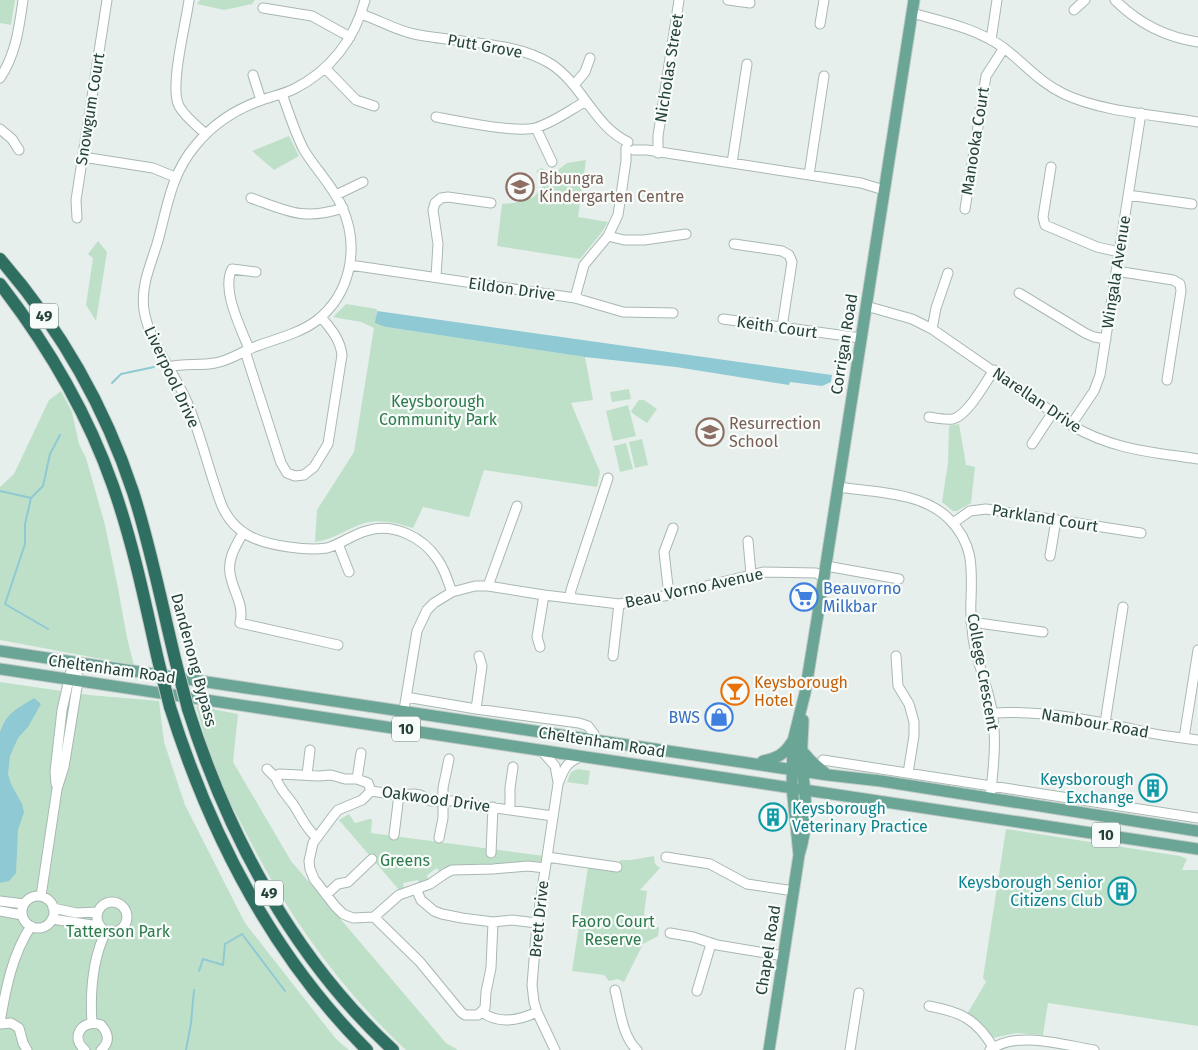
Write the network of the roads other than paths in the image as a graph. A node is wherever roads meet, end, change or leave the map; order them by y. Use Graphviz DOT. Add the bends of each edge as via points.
graph roads {
  1 [pos="23,0"];
  2 [pos="107,0"];
  3 [pos="189,0"];
  4 [pos="679,0"];
  5 [pos="728,0"];
  6 [pos="824,0"];
  7 [pos="914,0"];
  8 [pos="997,0"];
  9 [pos="1085,0"];
  10 [pos="1115,0"];
  11 [pos="750,3"];
  12 [pos="263,8"];
  13 [pos="363,8"];
  14 [pos="1074,10"];
  15 [pos="911,17"];
  16 [pos="820,24"];
  17 [pos="350,37"];
  18 [pos="991,40"];
  19 [pos="1198,42"];
  20 [pos="1004,48"];
  21 [pos="590,58"];
  22 [pos="747,64"];
  23 [pos="325,68"];
  24 [pos="253,75"];
  25 [pos="824,76"];
  26 [pos="0,78"];
  27 [pos="574,85"];
  28 [pos="282,94"];
  29 [pos="262,100"];
  30 [pos="586,102"];
  31 [pos="374,106"];
  32 [pos="1141,112"];
  33 [pos="436,117"];
  34 [pos="1198,122"];
  35 [pos="536,128"];
  36 [pos="0,129"];
  37 [pos="206,134"];
  38 [pos="630,147"];
  39 [pos="19,150"];
  40 [pos="653,152"];
  41 [pos="83,157"];
  42 [pos="552,162"];
  43 [pos="732,163"];
  44 [pos="1051,167"];
  45 [pos="809,175"];
  46 [pos="175,177"];
  47 [pos="363,182"];
  48 [pos="885,187"];
  49 [pos="1128,195"];
  50 [pos="336,196"];
  51 [pos="251,198"];
  52 [pos="492,203"];
  53 [pos="1192,204"];
  54 [pos="343,208"];
  55 [pos="965,209"];
  56 [pos="77,218"];
  57 [pos="686,234"];
  58 [pos="608,236"];
  59 [pos="734,244"];
  60 [pos="797,249"];
  61 [pos="1119,252"];
  62 [pos="789,255"];
  63 [pos="0,259"];
  64 [pos="350,265"];
  65 [pos="1116,271"];
  66 [pos="256,272"];
  67 [pos="948,273"];
  68 [pos="436,278"];
  69 [pos="0,284"];
  70 [pos="1018,293"];
  71 [pos="575,298"];
  72 [pos="866,309"];
  73 [pos="673,313"];
  74 [pos="321,317"];
  75 [pos="723,319"];
  76 [pos="782,327"];
  77 [pos="929,327"];
  78 [pos="861,338"];
  79 [pos="1106,339"];
  80 [pos="247,350"];
  81 [pos="169,367"];
  82 [pos="994,370"];
  83 [pos="1167,380"];
  84 [pos="1054,412"];
  85 [pos="928,417"];
  86 [pos="1071,425"];
  87 [pos="1032,444"];
  88 [pos="1198,459"];
  89 [pos="608,478"];
  90 [pos="838,487"];
  91 [pos="517,506"];
  92 [pos="1056,520"];
  93 [pos="954,523"];
  94 [pos="673,528"];
  95 [pos="243,533"];
  96 [pos="1141,533"];
  97 [pos="748,541"];
  98 [pos="338,544"];
  99 [pos="1050,556"];
  100 [pos="349,572"];
  101 [pos="825,572"];
  102 [pos="751,574"];
  103 [pos="899,580"];
  104 [pos="488,586"];
  105 [pos="452,592"];
  106 [pos="544,595"];
  107 [pos="669,595"];
  108 [pos="570,598"];
  109 [pos="619,604"];
  110 [pos="1123,606"];
  111 [pos="972,622"];
  112 [pos="1043,632"];
  113 [pos="338,645"];
  114 [pos="540,647"];
  115 [pos="1198,650"];
  116 [pos="0,651"];
  117 [pos="479,656"];
  118 [pos="613,656"];
  119 [pos="896,656"];
  120 [pos="75,662"];
  121 [pos="0,669"];
  122 [pos="73,680"];
  123 [pos="804,693"];
  124 [pos="406,697"];
  125 [pos="476,709"];
  126 [pos="404,710"];
  127 [pos="992,713"];
  128 [pos="1105,723"];
  129 [pos="401,728"];
  130 [pos="1184,738"];
  131 [pos="594,740"];
  132 [pos="1198,740"];
  133 [pos="793,741"];
  134 [pos="310,750"];
  135 [pos="541,750"];
  136 [pos="802,751"];
  137 [pos="361,753"];
  138 [pos="584,756"];
  139 [pos="449,759"];
  140 [pos="823,760"];
  141 [pos="753,763"];
  142 [pos="513,767"];
  143 [pos="267,768"];
  144 [pos="797,770"];
  145 [pos="908,773"];
  146 [pos="307,775"];
  147 [pos="828,775"];
  148 [pos="276,778"];
  149 [pos="357,779"];
  150 [pos="558,784"];
  151 [pos="792,786"];
  152 [pos="992,786"];
  153 [pos="805,788"];
  154 [pos="371,791"];
  155 [pos="830,792"];
  156 [pos="399,795"];
  157 [pos="990,799"];
  158 [pos="443,801"];
  159 [pos="494,807"];
  160 [pos="510,809"];
  161 [pos="806,813"];
  162 [pos="553,816"];
  163 [pos="1198,818"];
  164 [pos="1198,831"];
  165 [pos="394,835"];
  166 [pos="316,837"];
  167 [pos="439,838"];
  168 [pos="1198,849"];
  169 [pos="491,853"];
  170 [pos="799,855"];
  171 [pos="547,857"];
  172 [pos="666,858"];
  173 [pos="372,859"];
  174 [pos="617,867"];
  175 [pos="545,868"];
  176 [pos="416,889"];
  177 [pos="794,891"];
  178 [pos="326,894"];
  179 [pos="40,896"];
  180 [pos="0,901"];
  181 [pos="24,904"];
  182 [pos="53,908"];
  183 [pos="0,911"];
  184 [pos="98,912"];
  185 [pos="22,915"];
  186 [pos="374,917"];
  187 [pos="52,919"];
  188 [pos="492,922"];
  189 [pos="537,923"];
  190 [pos="31,926"];
  191 [pos="102,928"];
  192 [pos="670,933"];
  193 [pos="711,944"];
  194 [pos="784,956"];
  195 [pos="615,990"];
  196 [pos="697,991"];
  197 [pos="859,993"];
  198 [pos="929,1006"];
  199 [pos="482,1012"];
  200 [pos="537,1012"];
  201 [pos="92,1022"];
  202 [pos="0,1023"];
  203 [pos="1049,1047"];
  204 [pos="83,1049"];
  205 [pos="991,1049"];
  206 [pos="27,1050"];
  207 [pos="101,1050"];
  208 [pos="367,1050"];
  209 [pos="393,1050"];
  210 [pos="555,1050"];
  211 [pos="637,1050"];
  212 [pos="769,1050"];
  213 [pos="850,1050"];
  214 [pos="1094,1050"];
  1 -- 26 [label="street" via="14,50"];
  2 -- 41 [label="street, Snowgum Court"];
  3 -- 37 [label="street" via="176,96 183,112"];
  4 -- 40 [label="street, Nicholas Street"];
  5 -- 11 [label="street"];
  6 -- 16 [label="street"];
  7 -- 15 [label="main road, Corrigan Road"];
  8 -- 18 [label="street"];
  9 -- 14 [label="street"];
  10 -- 19 [label="street" via="1155,30"];
  12 -- 17 [label="street" via="312,16"];
  13 -- 17 [label="street, Liverpool Drive"];
  13 -- 27 [label="street, Putt Grove" via="380,21 412,34 526,52 552,65"];
  15 -- 18 [label="street" via="967,28"];
  15 -- 48 [label="main road, Corrigan Road"];
  17 -- 23 [label="street, Liverpool Drive"];
  18 -- 20 [label="street"];
  20 -- 32 [label="street" via="1039,79 1064,94 1090,104"];
  20 -- 55 [label="street, Manooka Court" via="986,76"];
  21 -- 27 [label="street" via="585,72"];
  22 -- 43 [label="street"];
  23 -- 28 [label="street, Liverpool Drive"];
  23 -- 31 [label="street" via="356,100"];
  24 -- 29 [label="street"];
  25 -- 45 [label="street"];
  27 -- 30 [label="street, Putt Grove"];
  28 -- 29 [label="street, Liverpool Drive"];
  28 -- 50 [label="street" via="298,139"];
  29 -- 37 [label="street, Liverpool Drive" via="236,112"];
  30 -- 35 [label="street"];
  30 -- 38 [label="street, Putt Grove" via="596,116"];
  32 -- 34 [label="street"];
  32 -- 49 [label="street, Wingala Avenue"];
  33 -- 35 [label="street" via="521,130"];
  35 -- 42 [label="street"];
  36 -- 39 [label="street"];
  37 -- 46 [label="street, Liverpool Drive" via="187,156"];
  38 -- 40 [label="street, Putt Grove"];
  38 -- 58 [label="street" via="618,216"];
  40 -- 43 [label="street, Putt Grove"];
  41 -- 46 [label="street" via="153,168"];
  41 -- 56 [label="street, Snowgum Court" via="76,200"];
  43 -- 45 [label="street, Putt Grove"];
  44 -- 61 [label="street" via="1043,217 1045,225 1097,247"];
  45 -- 48 [label="street, Putt Grove"];
  46 -- 81 [label="street, Liverpool Drive" via="143,293 150,331"];
  47 -- 50 [label="street"];
  48 -- 72 [label="main road, Corrigan Road"];
  49 -- 53 [label="street"];
  49 -- 61 [label="street, Wingala Avenue"];
  50 -- 54 [label="street"];
  51 -- 54 [label="street" via="299,215 322,214"];
  52 -- 68 [label="street" via="448,197 435,202"];
  54 -- 64 [label="street" via="351,240"];
  57 -- 58 [label="street" via="644,240"];
  58 -- 71 [label="street" via="584,265"];
  59 -- 62 [label="street" via="782,251"];
  60 -- 62 [label="street"];
  61 -- 65 [label="street, Wingala Avenue"];
  62 -- 76 [label="street" via="792,262"];
  63 -- 209 [label="highway, Dandenong Bypass / 49, bridge" via="45,316 83,377 117,448 138,507 188,709 227,814 274,902 305,948 329,982"];
  64 -- 68 [label="street, Eildon Drive"];
  64 -- 74 [label="street" via="342,292"];
  65 -- 79 [label="street, Wingala Avenue"];
  65 -- 83 [label="street" via="1173,280 1180,284"];
  66 -- 80 [label="street" via="232,269 228,276 230,298"];
  67 -- 77 [label="street"];
  68 -- 71 [label="street, Eildon Drive"];
  69 -- 208 [label="highway, Dandenong Bypass / 49, bridge" via="67,382 102,455 122,514 170,707 187,760 226,852 298,969"];
  70 -- 79 [label="street" via="1085,333"];
  71 -- 73 [label="street, Eildon Drive" via="623,312"];
  72 -- 77 [label="street, Narellan Drive"];
  72 -- 78 [label="main road, Corrigan Road"];
  74 -- 80 [label="street"];
  74 -- 80 [label="street" via="335,333 342,355 328,444 314,467 304,475 288,473 281,463"];
  75 -- 76 [label="street, Keith Court"];
  76 -- 78 [label="street, Keith Court"];
  77 -- 82 [label="street, Narellan Drive"];
  78 -- 90 [label="main road, Corrigan Road"];
  79 -- 86 [label="street, Wingala Avenue" via="1098,383"];
  80 -- 81 [label="street" via="216,363"];
  81 -- 95 [label="street, Liverpool Drive" via="191,412 225,513"];
  82 -- 84 [label="street, Narellan Drive"];
  82 -- 85 [label="street" via="961,415 950,419"];
  84 -- 86 [label="street, Narellan Drive"];
  84 -- 87 [label="street"];
  86 -- 88 [label="street, Narellan Drive" via="1118,446"];
  89 -- 108 [label="street"];
  90 -- 93 [label="street, College Crescent" via="918,500 936,508"];
  90 -- 101 [label="main road, Corrigan Road"];
  91 -- 104 [label="street"];
  92 -- 93 [label="street, Parkland Court" via="980,509 970,511"];
  92 -- 96 [label="street, Parkland Court"];
  92 -- 99 [label="street"];
  93 -- 111 [label="street, College Crescent" via="971,558"];
  94 -- 107 [label="street" via="664,552"];
  95 -- 98 [label="street, Liverpool Drive" via="261,542 299,549"];
  95 -- 113 [label="street" via="232,554 230,568 242,608 240,623"];
  97 -- 102 [label="street"];
  98 -- 100 [label="street"];
  98 -- 105 [label="street, Liverpool Drive" via="365,531 391,529 404,532 417,539 438,560"];
  101 -- 102 [label="street, Beau Vorno Avenue"];
  101 -- 103 [label="street, Beau Vorno Avenue"];
  101 -- 123 [label="main road, Corrigan Road"];
  102 -- 107 [label="street, Beau Vorno Avenue"];
  104 -- 105 [label="street, Beau Vorno Avenue"];
  104 -- 106 [label="street, Beau Vorno Avenue"];
  105 -- 124 [label="street, Beau Vorno Avenue" via="434,603 421,620"];
  106 -- 108 [label="street, Beau Vorno Avenue"];
  106 -- 114 [label="street" via="537,637"];
  107 -- 109 [label="street, Beau Vorno Avenue"];
  108 -- 109 [label="street, Beau Vorno Avenue"];
  109 -- 118 [label="street"];
  110 -- 128 [label="street"];
  111 -- 112 [label="street"];
  111 -- 127 [label="street, College Crescent" via="976,653"];
  115 -- 130 [label="street"];
  116 -- 120 [label="main road, Cheltenham Road / 10"];
  117 -- 125 [label="street" via="482,666"];
  119 -- 145 [label="street" via="898,686 909,704 914,722"];
  120 -- 122 [label="street"];
  120 -- 126 [label="main road, Cheltenham Road / 10"];
  121 -- 122 [label="main road, Cheltenham Road / 10"];
  122 -- 129 [label="main road, Cheltenham Road / 10"];
  122 -- 179 [label="street" via="64,766 57,789"];
  123 -- 133 [label="main road, Corrigan Road"];
  123 -- 136 [label="main road, Corrigan Road"];
  124 -- 125 [label="street, Cheltenham Road"];
  124 -- 126 [label="street, Beau Vorno Avenue"];
  125 -- 131 [label="street, Cheltenham Road" via="578,724 589,727"];
  126 -- 129 [label="street, Beau Vorno Avenue"];
  126 -- 131 [label="main road, Cheltenham Road / 10"];
  127 -- 128 [label="street, Nambour Road" via="1030,712"];
  127 -- 152 [label="street, College Crescent" via="995,749"];
  128 -- 130 [label="street, Nambour Road"];
  129 -- 135 [label="main road, Cheltenham Road / 10"];
  130 -- 132 [label="street, Nambour Road"];
  131 -- 141 [label="main road, Cheltenham Road / 10"];
  133 -- 141 [label="main road" via="784,754"];
  133 -- 144 [label="main road, Corrigan Road"];
  134 -- 146 [label="street"];
  135 -- 138 [label="main road, Cheltenham Road / 10"];
  135 -- 150 [label="street, Brett Drive" via="556,766"];
  136 -- 144 [label="main road, Corrigan Road"];
  136 -- 147 [label="main road"];
  137 -- 149 [label="street"];
  138 -- 150 [label="street, Brett Drive" via="569,763"];
  138 -- 151 [label="main road, Cheltenham Road / 10"];
  139 -- 158 [label="street" via="442,788"];
  140 -- 145 [label="street"];
  141 -- 144 [label="main road, Cheltenham Road / 10"];
  142 -- 160 [label="street"];
  143 -- 148 [label="street"];
  144 -- 147 [label="main road, Cheltenham Road / 10"];
  144 -- 151 [label="main road, Chapel Road"];
  144 -- 153 [label="main road, Corrigan Road"];
  145 -- 152 [label="street"];
  146 -- 148 [label="street" via="279,774"];
  146 -- 149 [label="street"];
  147 -- 157 [label="main road, Cheltenham Road / 10"];
  148 -- 166 [label="street"];
  149 -- 154 [label="street" via="368,783"];
  150 -- 162 [label="street, Brett Drive"];
  151 -- 153 [label="main road, Cheltenham Road / 10"];
  151 -- 170 [label="main road, Chapel Road"];
  152 -- 157 [label="street, College Crescent"];
  152 -- 163 [label="street"];
  153 -- 155 [label="main road, Cheltenham Road / 10"];
  153 -- 161 [label="main road, Chapel Road"];
  154 -- 156 [label="street, Oakwood Drive"];
  154 -- 166 [label="street, Oakwood Drive" via="362,800 338,810"];
  155 -- 161 [label="main road" via="814,800"];
  155 -- 168 [label="main road, Cheltenham Road / 10"];
  156 -- 158 [label="street, Oakwood Drive" via="414,794 431,801"];
  156 -- 165 [label="street"];
  157 -- 164 [label="main road, Cheltenham Road / 10"];
  158 -- 159 [label="street, Oakwood Drive"];
  158 -- 167 [label="street"];
  159 -- 160 [label="street, Oakwood Drive"];
  159 -- 169 [label="street"];
  160 -- 162 [label="street, Oakwood Drive"];
  161 -- 170 [label="main road, Chapel Road" via="806,831"];
  162 -- 171 [label="street, Brett Drive"];
  166 -- 178 [label="street, Oakwood Drive" via="309,861 310,870"];
  170 -- 177 [label="main road, Chapel Road"];
  171 -- 174 [label="street"];
  171 -- 175 [label="street, Brett Drive"];
  172 -- 177 [label="street" via="710,864 747,884"];
  173 -- 178 [label="street" via="348,882 338,884"];
  175 -- 176 [label="street" via="452,870"];
  175 -- 189 [label="street, Brett Drive"];
  176 -- 186 [label="street" via="399,895"];
  176 -- 188 [label="street" via="421,900 434,911"];
  177 -- 194 [label="main road, Chapel Road"];
  178 -- 186 [label="street, Oakwood Drive" via="348,916"];
  179 -- 181 [label="street" via="31,897"];
  179 -- 182 [label="street" via="49,900"];
  180 -- 181 [label="street"];
  181 -- 185 [label="street"];
  182 -- 184 [label="street" via="76,913"];
  182 -- 187 [label="street"];
  183 -- 185 [label="street"];
  184 -- 191 [label="street" via="97,919"];
  184 -- 191 [label="street" via="104,904 113,902 125,910 126,920 122,928 115,932"];
  185 -- 190 [label="street"];
  186 -- 199 [label="street" via="420,962 465,1015"];
  187 -- 190 [label="street" via="43,927"];
  187 -- 191 [label="street"];
  188 -- 189 [label="street"];
  188 -- 199 [label="street" via="491,968"];
  189 -- 200 [label="street, Brett Drive" via="532,985"];
  190 -- 202 [label="street" via="11,968"];
  191 -- 201 [label="street" via="92,988"];
  192 -- 193 [label="street"];
  193 -- 194 [label="street"];
  193 -- 196 [label="street"];
  194 -- 212 [label="main road, Chapel Road"];
  195 -- 211 [label="street" via="627,1036"];
  197 -- 213 [label="street"];
  198 -- 205 [label="street" via="963,1016 980,1028"];
  199 -- 200 [label="street" via="487,1016 512,1020"];
  200 -- 210 [label="street, Brett Drive"];
  201 -- 204 [label="street" via="80,1030 78,1039"];
  201 -- 207 [label="street" via="101,1025 108,1036"];
  202 -- 206 [label="street" via="19,1028"];
  203 -- 205 [label="street" via="1017,1040"];
  203 -- 214 [label="street"];
}
